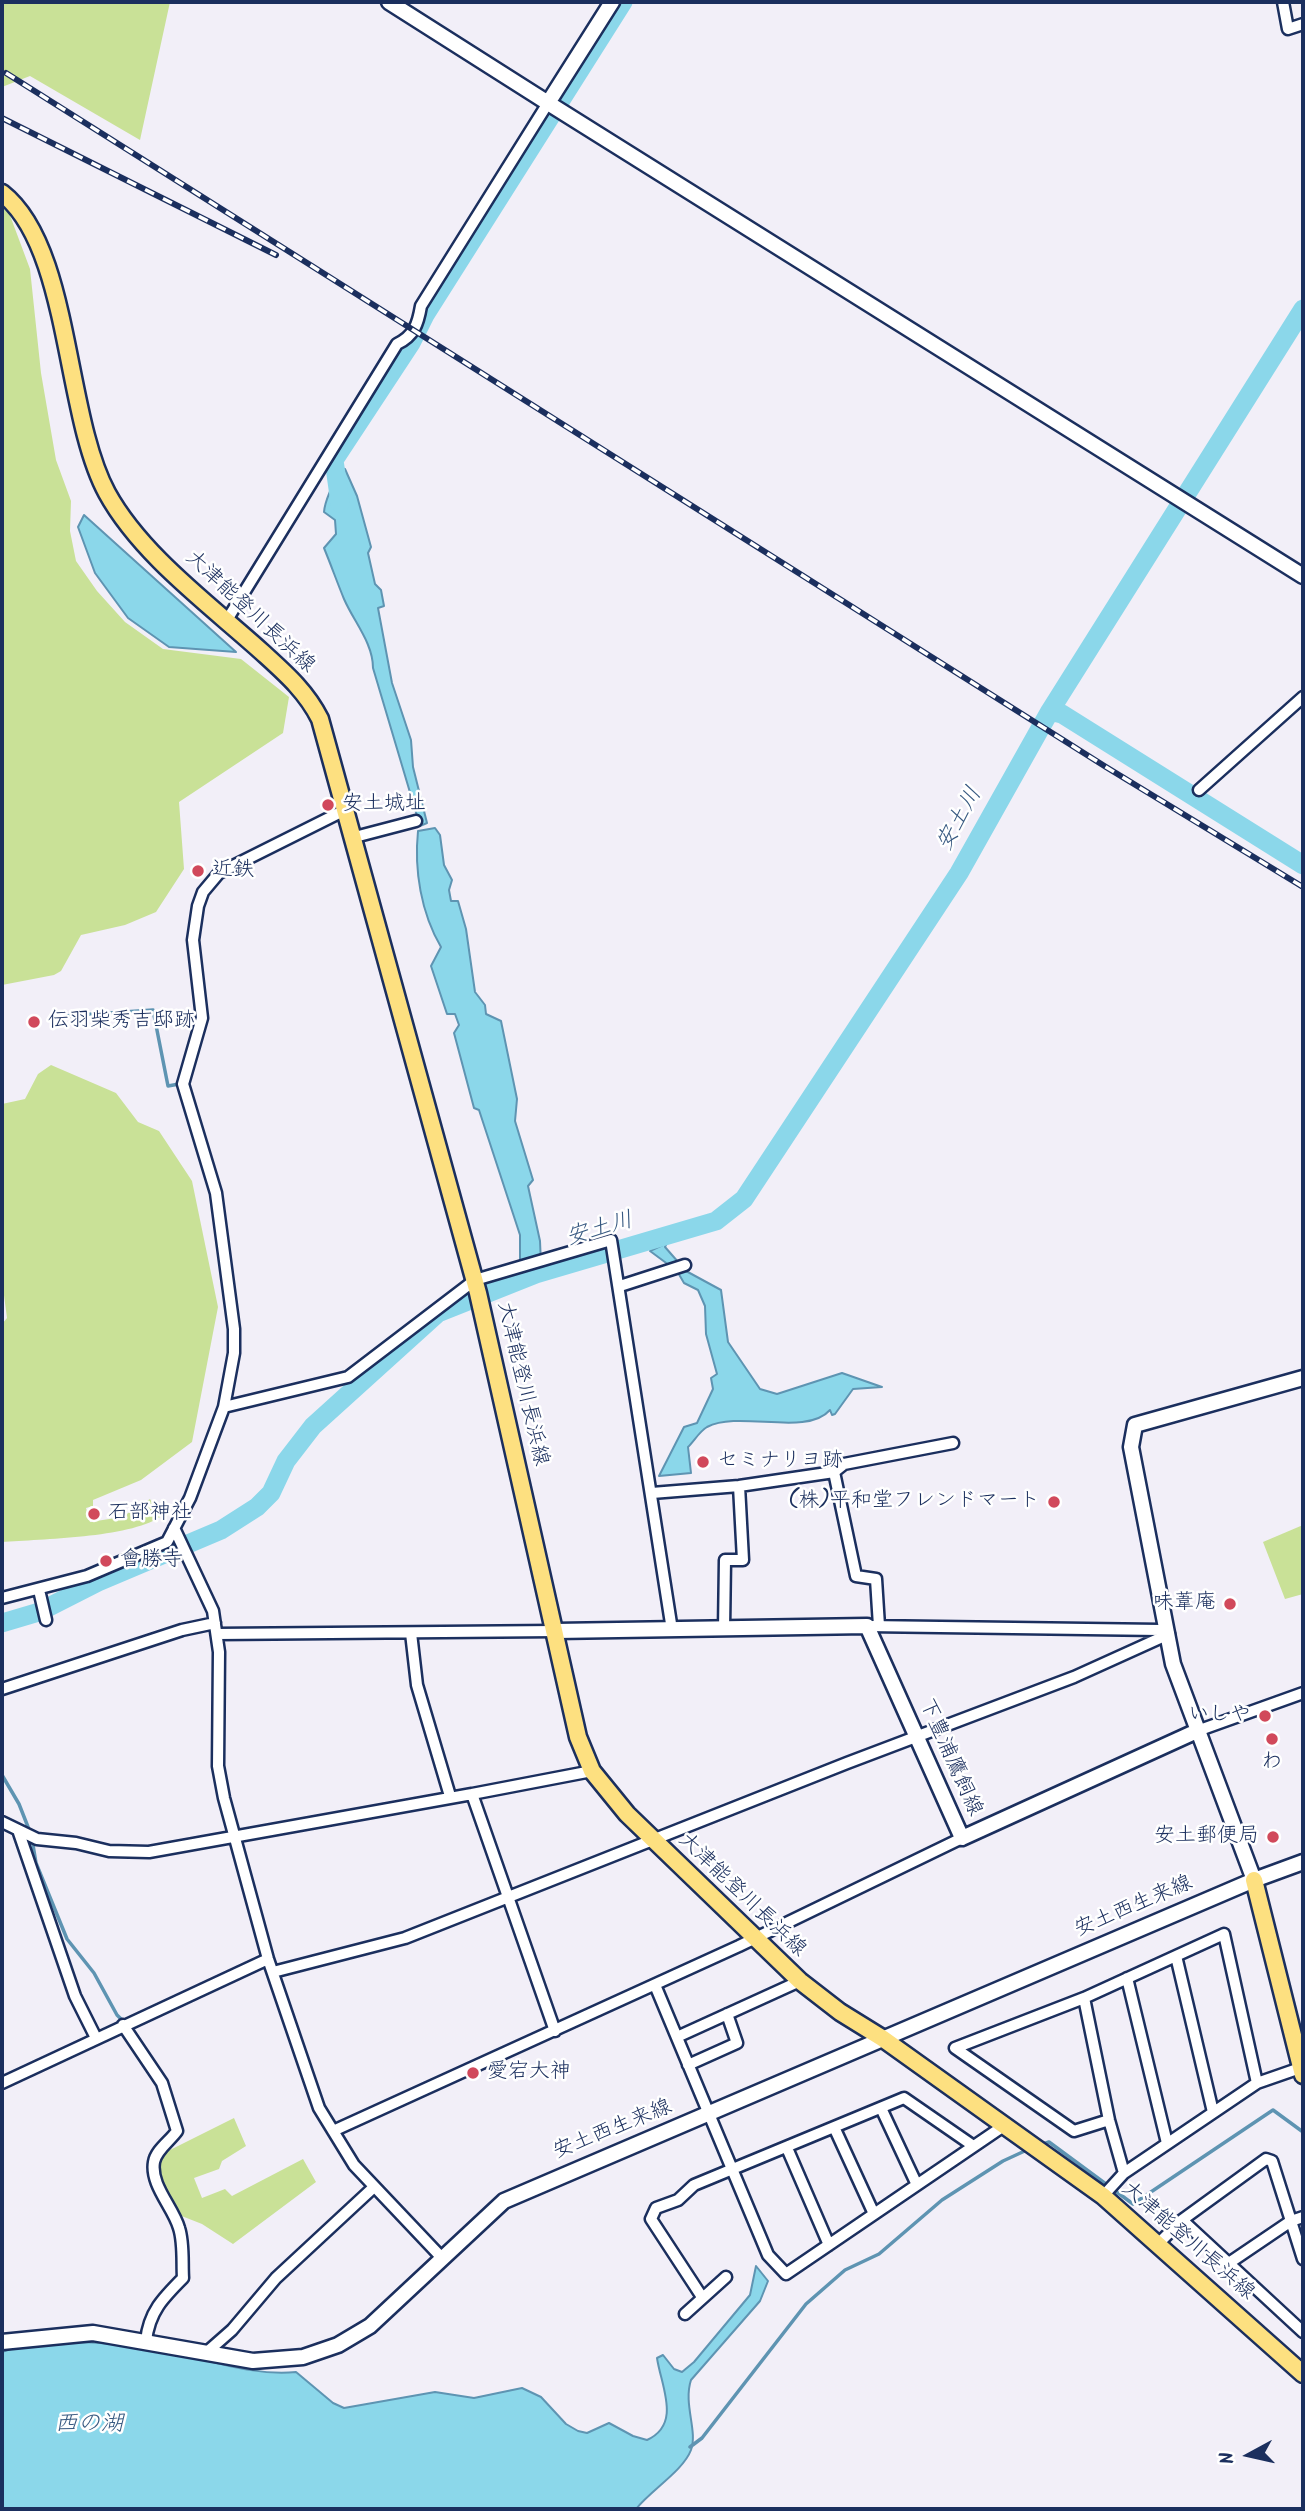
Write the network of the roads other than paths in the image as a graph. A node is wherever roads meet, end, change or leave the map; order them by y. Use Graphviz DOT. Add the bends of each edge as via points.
graph roads {
  1 [pos="388,2"];
  2 [pos="612,2"];
  3 [pos="1283,2"];
  4 [pos="1303,24"];
  5 [pos="548,103"];
  6 [pos="2,193"];
  7 [pos="1303,576"];
  8 [pos="227,620"];
  9 [pos="1303,697"];
  10 [pos="1199,790"];
  11 [pos="343,811"];
  12 [pos="416,821"];
  13 [pos="351,838"];
  14 [pos="685,1265"];
  15 [pos="620,1286"];
  16 [pos="478,1292"];
  17 [pos="1303,1378"];
  18 [pos="224,1407"];
  19 [pos="953,1443"];
  20 [pos="834,1472"];
  21 [pos="739,1486"];
  22 [pos="652,1493"];
  23 [pos="176,1531"];
  24 [pos="39,1590"];
  25 [pos="2,1598"];
  26 [pos="47,1620"];
  27 [pos="873,1626"];
  28 [pos="216,1628"];
  29 [pos="724,1629"];
  30 [pos="672,1630"];
  31 [pos="556,1631"];
  32 [pos="411,1633"];
  33 [pos="1169,1634"];
  34 [pos="2,1689"];
  35 [pos="1303,1693"];
  36 [pos="1197,1731"];
  37 [pos="917,1739"];
  38 [pos="592,1771"];
  39 [pos="472,1794"];
  40 [pos="450,1796"];
  41 [pos="11,1828"];
  42 [pos="233,1836"];
  43 [pos="962,1838"];
  44 [pos="653,1839"];
  45 [pos="1303,1863"];
  46 [pos="1254,1880"];
  47 [pos="508,1897"];
  48 [pos="755,1938"];
  49 [pos="1176,1956"];
  50 [pos="268,1959"];
  51 [pos="273,1972"];
  52 [pos="1128,1978"];
  53 [pos="800,1982"];
  54 [pos="656,1985"];
  55 [pos="1084,1998"];
  56 [pos="727,2014"];
  57 [pos="123,2025"];
  58 [pos="555,2031"];
  59 [pos="677,2037"];
  60 [pos="96,2038"];
  61 [pos="882,2038"];
  62 [pos="688,2065"];
  63 [pos="1303,2070"];
  64 [pos="2,2082"];
  65 [pos="1257,2083"];
  66 [pos="881,2108"];
  67 [pos="1213,2112"];
  68 [pos="709,2115"];
  69 [pos="1109,2120"];
  70 [pos="1005,2125"];
  71 [pos="834,2127"];
  72 [pos="332,2131"];
  73 [pos="1167,2143"];
  74 [pos="972,2145"];
  75 [pos="787,2148"];
  76 [pos="733,2171"];
  77 [pos="1124,2173"];
  78 [pos="917,2185"];
  79 [pos="374,2187"];
  80 [pos="1103,2196"];
  81 [pos="874,2214"];
  82 [pos="1303,2217"];
  83 [pos="1182,2220"];
  84 [pos="1291,2221"];
  85 [pos="1159,2243"];
  86 [pos="829,2245"];
  87 [pos="443,2259"];
  88 [pos="1303,2259"];
  89 [pos="1229,2263"];
  90 [pos="726,2277"];
  91 [pos="702,2297"];
  92 [pos="685,2314"];
  93 [pos="1303,2332"];
  94 [pos="3,2338"];
  95 [pos="145,2341"];
  96 [pos="207,2352"];
  97 [pos="1303,2374"];
  1 -- 5 [label="main road"];
  2 -- 5 [label="main road"];
  3 -- 4 [label="street" via="1288,29"];
  5 -- 7 [label="main road"];
  5 -- 8 [label="street" via="421,306 418,323 408,339 397,344"];
  6 -- 8 [label="main road, 大津能登川長浜線" via="34,230 88,443 107,494 142,541"];
  8 -- 11 [label="main road, 大津能登川長浜線" via="296,683 314,707"];
  9 -- 10 [label="street"];
  11 -- 13 [label="main road, 大津能登川長浜線"];
  11 -- 18 [label="street" via="219,873 203,891 194,922 202,1018 183,1084 214,1181 234,1318 234,1353"];
  12 -- 13 [label="street"];
  13 -- 16 [label="main road, 大津能登川長浜線"];
  14 -- 15 [label="street"];
  15 -- 16 [label="street" via="611,1240 512,1269"];
  15 -- 22 [label="street"];
  16 -- 18 [label="street" via="348,1377"];
  16 -- 31 [label="main road, 大津能登川長浜線"];
  17 -- 33 [label="main road" via="1135,1425 1133,1461"];
  18 -- 23 [label="street"];
  19 -- 20 [label="street" via="844,1464"];
  20 -- 21 [label="street"];
  20 -- 27 [label="street" via="856,1576 876,1579"];
  21 -- 22 [label="street"];
  21 -- 29 [label="street" via="743,1560 725,1560"];
  22 -- 30 [label="street"];
  23 -- 24 [label="street" via="167,1542 146,1553"];
  23 -- 28 [label="street"];
  24 -- 25 [label="street"];
  24 -- 26 [label="street"];
  27 -- 29 [label="main road"];
  27 -- 33 [label="street" via="1160,1630"];
  27 -- 37 [label="main road, 下豊浦鷹飼線"];
  28 -- 32 [label="street"];
  28 -- 34 [label="street" via="182,1630"];
  28 -- 42 [label="street" via="218,1766"];
  29 -- 30 [label="main road"];
  30 -- 31 [label="main road"];
  31 -- 32 [label="street"];
  31 -- 38 [label="main road, 大津能登川長浜線" via="578,1737"];
  32 -- 40 [label="street" via="417,1685"];
  33 -- 36 [label="main road" via="1173,1664"];
  33 -- 37 [label="street"];
  35 -- 36 [label="street"];
  36 -- 43 [label="main road, 下豊浦鷹飼線"];
  36 -- 46 [label="main road"];
  37 -- 43 [label="main road, 下豊浦鷹飼線"];
  37 -- 44 [label="street"];
  38 -- 39 [label="street"];
  38 -- 44 [label="main road, 大津能登川長浜線"];
  39 -- 40 [label="street"];
  39 -- 47 [label="street"];
  40 -- 42 [label="street"];
  41 -- 42 [label="street" via="37,1839 109,1851 149,1852"];
  41 -- 60 [label="street" via="75,1996"];
  42 -- 50 [label="street"];
  43 -- 48 [label="street"];
  44 -- 47 [label="street"];
  44 -- 48 [label="main road, 大津能登川長浜線"];
  45 -- 46 [label="main road"];
  46 -- 61 [label="main road, 安土西生来線"];
  46 -- 63 [label="main road"];
  47 -- 51 [label="street" via="405,1938"];
  47 -- 58 [label="street"];
  48 -- 53 [label="main road, 大津能登川長浜線"];
  48 -- 54 [label="street"];
  49 -- 52 [label="street"];
  49 -- 65 [label="street" via="1224,1934"];
  49 -- 67 [label="street"];
  50 -- 51 [label="street"];
  50 -- 57 [label="street"];
  51 -- 72 [label="street" via="319,2108"];
  52 -- 55 [label="street"];
  52 -- 73 [label="street"];
  53 -- 56 [label="street"];
  53 -- 61 [label="main road, 大津能登川長浜線"];
  54 -- 58 [label="street"];
  54 -- 59 [label="street"];
  55 -- 69 [label="street"];
  55 -- 69 [label="street" via="955,2048 1074,2131"];
  56 -- 59 [label="street"];
  56 -- 62 [label="street" via="737,2043"];
  57 -- 60 [label="street"];
  57 -- 95 [label="street" via="162,2083 177,2131 153,2163 156,2181 180,2230 183,2278 156,2306"];
  58 -- 72 [label="street"];
  59 -- 62 [label="street"];
  60 -- 64 [label="street"];
  61 -- 68 [label="main road, 安土西生来線"];
  61 -- 70 [label="main road, 大津能登川長浜線"];
  62 -- 68 [label="street"];
  63 -- 65 [label="street"];
  65 -- 67 [label="street"];
  66 -- 71 [label="street"];
  66 -- 74 [label="street" via="904,2098"];
  66 -- 78 [label="street"];
  67 -- 73 [label="street"];
  68 -- 76 [label="street"];
  68 -- 87 [label="main road, 安土西生来線" via="504,2201"];
  69 -- 77 [label="street"];
  70 -- 74 [label="street"];
  70 -- 80 [label="main road, 大津能登川長浜線"];
  71 -- 75 [label="street"];
  71 -- 81 [label="street"];
  72 -- 79 [label="street"];
  73 -- 77 [label="street"];
  74 -- 78 [label="street"];
  75 -- 76 [label="street"];
  75 -- 86 [label="street"];
  76 -- 86 [label="street" via="775,2266 786,2274"];
  76 -- 91 [label="street" via="719,2172 694,2185 678,2200 656,2208 651,2219"];
  77 -- 80 [label="street"];
  78 -- 81 [label="street"];
  79 -- 87 [label="street"];
  79 -- 96 [label="street" via="276,2278"];
  80 -- 85 [label="main road, 大津能登川長浜線"];
  81 -- 86 [label="street"];
  82 -- 84 [label="street"];
  83 -- 84 [label="street" via="1266,2159 1272,2161"];
  83 -- 85 [label="street"];
  83 -- 89 [label="street"];
  84 -- 88 [label="street"];
  84 -- 89 [label="street"];
  85 -- 97 [label="main road, 大津能登川長浜線"];
  87 -- 96 [label="main road, 安土西生来線" via="370,2326 338,2345 303,2357 253,2361"];
  89 -- 93 [label="street"];
  90 -- 91 [label="street"];
  91 -- 92 [label="street"];
  94 -- 95 [label="main road, 安土西生来線" via="93,2333"];
  95 -- 96 [label="main road, 安土西生来線"];
}
